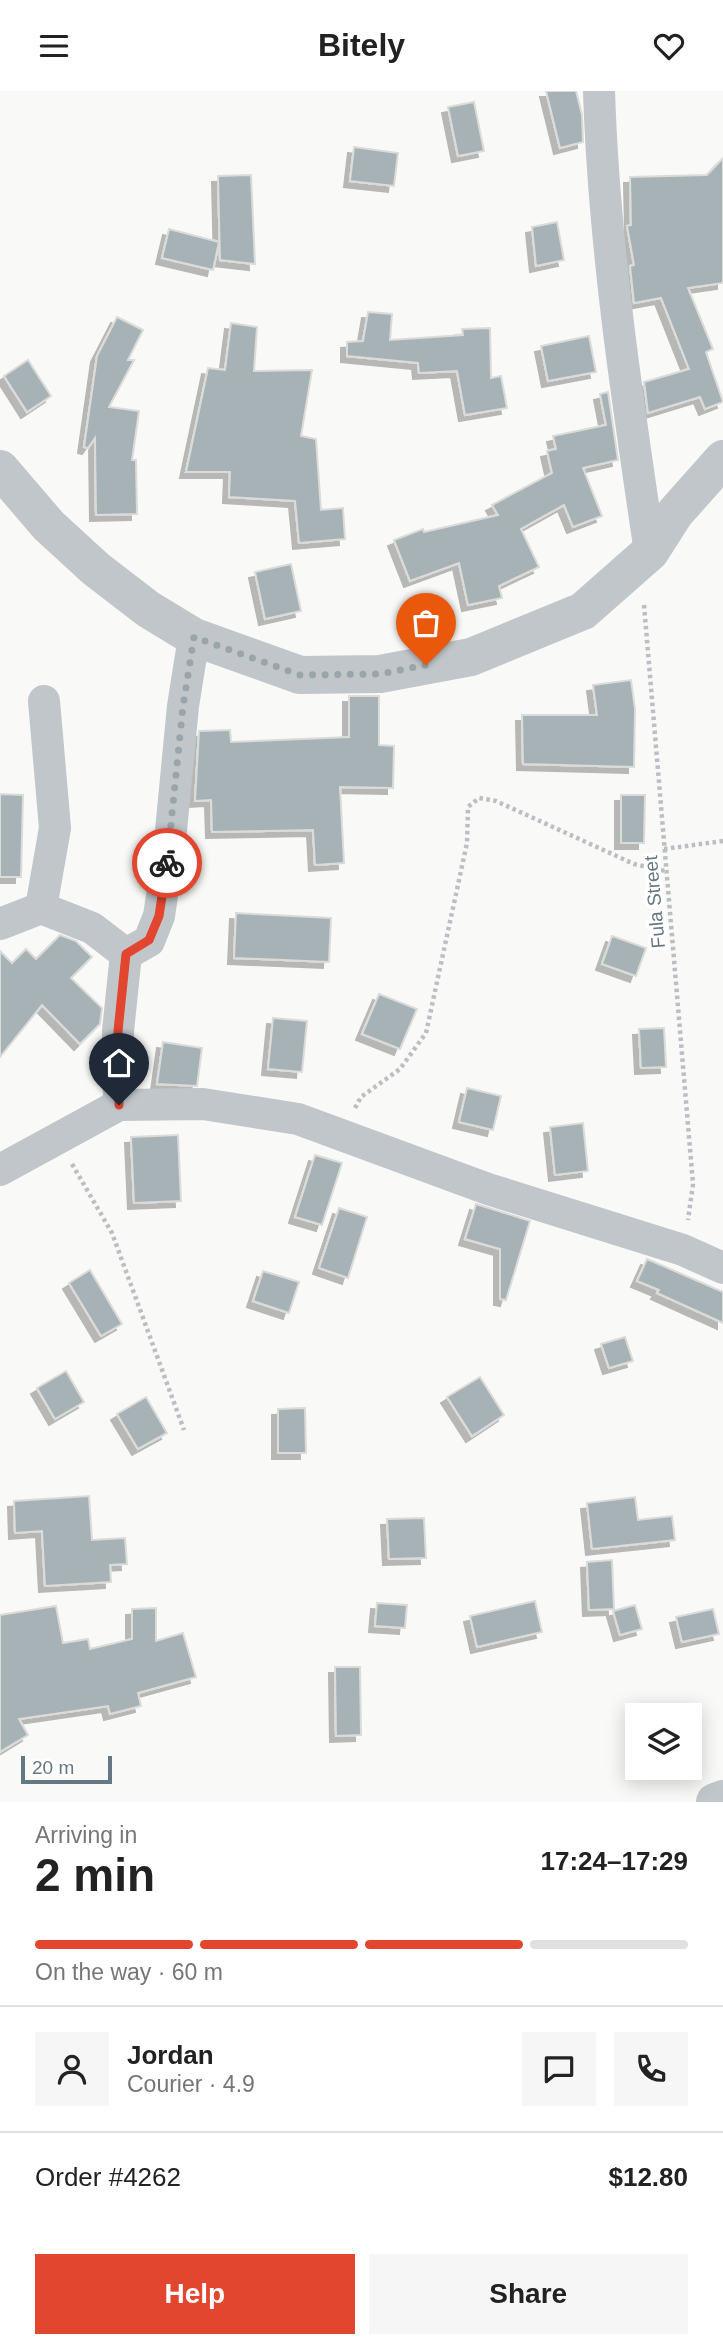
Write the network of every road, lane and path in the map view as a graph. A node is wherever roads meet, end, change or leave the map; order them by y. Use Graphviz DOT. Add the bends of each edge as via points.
graph roads {
  1 [pos="599,91"];
  2 [pos="723,459"];
  3 [pos="0,469"];
  4 [pos="650,552"];
  5 [pos="194,637"];
  6 [pos="44,701"];
  7 [pos="723,841"];
  8 [pos="664,849"];
  9 [pos="665,871"];
  10 [pos="41,908"];
  11 [pos="0,924"];
  12 [pos="126,954"];
  13 [pos="119,1105"];
  14 [pos="342,1134"];
  15 [pos="58,1139"];
  16 [pos="0,1170"];
  17 [pos="683,1250"];
  18 [pos="723,1268"];
  19 [pos="184,1430"];
  20 [pos="723,1799"];
  21 [pos="715,1802"];
  1 -- 4 [label="street" via="615,318"];
  2 -- 4 [label="street" via="675,513"];
  3 -- 5 [label="street" via="49,526 96,569"];
  4 -- 5 [label="street" via="583,611 471,657 393,671 300,675"];
  4 -- 8 [label="path, Fula Street" via="644,607"];
  5 -- 12 [label="street" via="159,916 149,940"];
  6 -- 10 [label="street" via="55,828"];
  7 -- 8 [label="path"];
  8 -- 9 [label="path, Fula Street"];
  9 -- 14 [label="path" via="634,864 496,801 479,798 468,807 467,843 426,1033 400,1069 361,1097"];
  9 -- 17 [label="path, Fula Street" via="693,1184"];
  10 -- 11 [label="street"];
  10 -- 12 [label="street" via="92,929"];
  12 -- 13 [label="street" via="118,1031"];
  13 -- 14 [label="street" via="203,1104 298,1119"];
  13 -- 15 [label="street"];
  14 -- 17 [label="street" via="488,1189"];
  15 -- 16 [label="street"];
  15 -- 19 [label="path" via="112,1233"];
  17 -- 18 [label="street"];
  20 -- 21 [label="street"];
}
